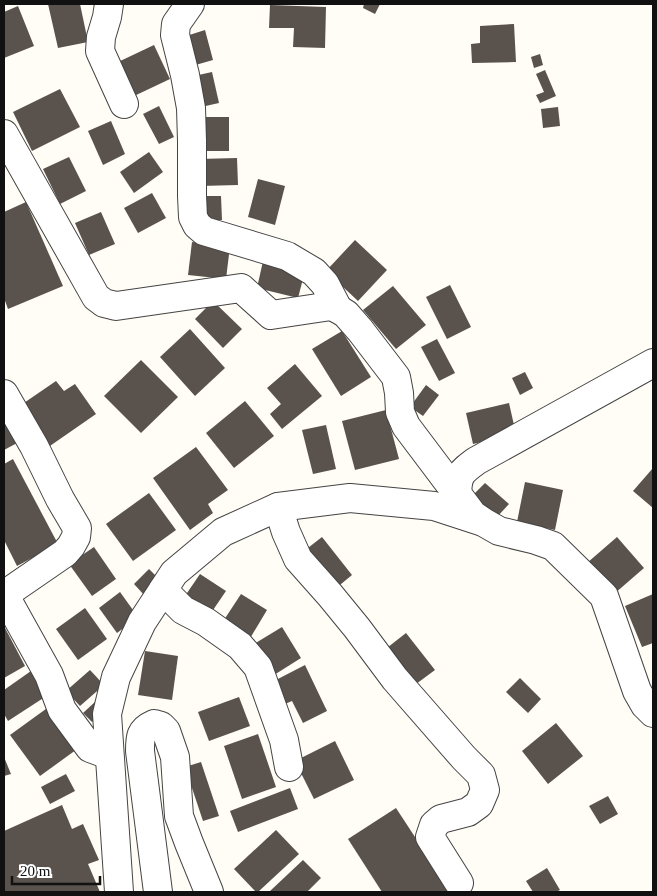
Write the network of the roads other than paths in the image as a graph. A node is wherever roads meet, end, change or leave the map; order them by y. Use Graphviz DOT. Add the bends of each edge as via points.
graph roads {
  1 [pos="109,4"];
  2 [pos="190,4"];
  3 [pos="124,104"];
  4 [pos="4,134"];
  5 [pos="338,309"];
  6 [pos="653,363"];
  7 [pos="4,394"];
  8 [pos="457,494"];
  9 [pos="278,507"];
  10 [pos="485,523"];
  11 [pos="163,590"];
  12 [pos="4,594"];
  13 [pos="653,713"];
  14 [pos="109,755"];
  15 [pos="289,767"];
  16 [pos="459,883"];
  17 [pos="119,892"];
  18 [pos="158,892"];
  19 [pos="209,892"];
  1 -- 3 [label="street" via="100,50"];
  2 -- 5 [label="street" via="176,24 175,35 191,108 193,217 204,231 287,256 314,272 325,284"];
  4 -- 5 [label="street" via="96,296 104,303 116,306 241,288 271,315 331,306"];
  5 -- 8 [label="street" via="360,330 396,377 400,412 406,426"];
  6 -- 8 [label="street" via="476,461 462,472"];
  7 -- 12 [label="street" via="77,528 76,537 65,553"];
  8 -- 10 [label="street"];
  9 -- 10 [label="street" via="350,498 434,506"];
  9 -- 11 [label="street" via="223,532 174,573"];
  9 -- 16 [label="street" via="298,560 352,621 395,679 481,775 485,790 479,804 468,812 441,820 434,825 430,837"];
  10 -- 13 [label="street" via="499,531 553,546 604,596 637,691"];
  11 -- 14 [label="street" via="142,622 116,677 107,714"];
  11 -- 15 [label="street" via="183,610 240,646 258,667 284,740"];
  12 -- 14 [label="street" via="49,675 62,710 90,748"];
  14 -- 17 [label="street"];
  18 -- 19 [label="street" via="140,751 143,732 154,724 166,731 175,757 179,816"];
}
